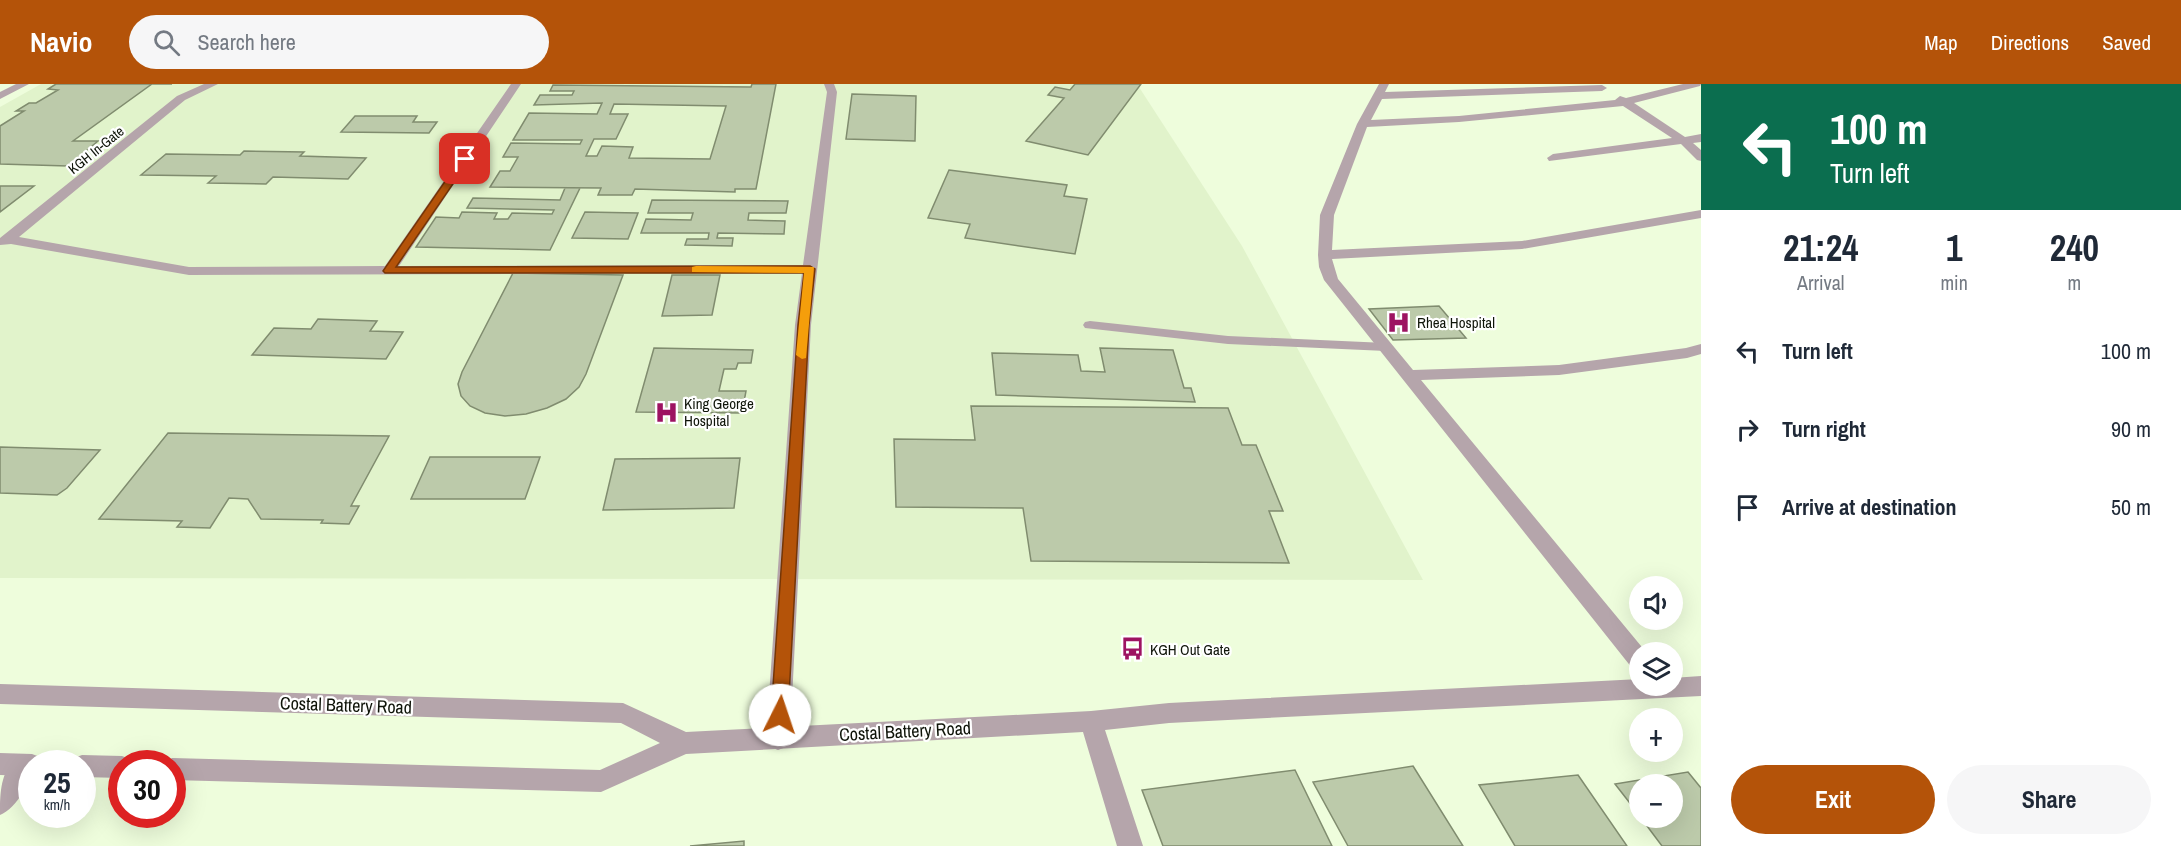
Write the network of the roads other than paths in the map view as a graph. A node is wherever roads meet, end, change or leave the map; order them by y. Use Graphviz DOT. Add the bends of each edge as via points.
graph roads {
  1 [pos="24,84"];
  2 [pos="213,84"];
  3 [pos="516,84"];
  4 [pos="829,84"];
  5 [pos="1696,84"];
  6 [pos="1598,86"];
  7 [pos="1381,90"];
  8 [pos="0,96"];
  9 [pos="1624,102"];
  10 [pos="1363,124"];
  11 [pos="1701,138"];
  12 [pos="1684,141"];
  13 [pos="1701,157"];
  14 [pos="1553,158"];
  15 [pos="1701,214"];
  16 [pos="4,242"];
  17 [pos="1325,255"];
  18 [pos="810,269"];
  19 [pos="389,271"];
  20 [pos="1090,325"];
  21 [pos="1386,347"];
  22 [pos="1701,349"];
  23 [pos="1408,375"];
  24 [pos="1629,647"];
  25 [pos="1683,686"];
  26 [pos="1701,686"];
  27 [pos="1629,689"];
  28 [pos="0,694"];
  29 [pos="1091,721"];
  30 [pos="778,739"];
  31 [pos="684,743"];
  32 [pos="0,764"];
  33 [pos="18,765"];
  34 [pos="186,769"];
  35 [pos="18,779"];
  36 [pos="0,803"];
  37 [pos="1130,846"];
  1 -- 8 [label="street"];
  2 -- 16 [label="street, KGH In-Gate" via="181,98"];
  3 -- 19 [label="street"];
  4 -- 18 [label="street" via="832,92"];
  5 -- 9 [label="street"];
  6 -- 7 [label="street"];
  6 -- 9 [label="street"];
  7 -- 10 [label="street"];
  9 -- 10 [label="street" via="1459,119"];
  9 -- 12 [label="street"];
  10 -- 17 [label="street" via="1327,215"];
  11 -- 12 [label="street"];
  12 -- 13 [label="street"];
  12 -- 14 [label="street"];
  15 -- 17 [label="street" via="1522,245"];
  16 -- 19 [label="street" via="189,271"];
  17 -- 21 [label="street" via="1331,279"];
  18 -- 19 [label="street"];
  18 -- 30 [label="street" via="803,325"];
  20 -- 21 [label="lane" via="1228,340"];
  21 -- 23 [label="street"];
  22 -- 23 [label="street" via="1558,370"];
  23 -- 24 [label="street"];
  25 -- 26 [label="street, Costal Battery Road"];
  27 -- 29 [label="street, Costal Battery Road" via="1169,713"];
  28 -- 31 [label="street, Costal Battery Road" via="623,713"];
  29 -- 30 [label="street, Costal Battery Road"];
  29 -- 37 [label="street"];
  30 -- 31 [label="street, Costal Battery Road"];
  31 -- 34 [label="street, Costal Battery Road" via="601,781"];
  32 -- 33 [label="street"];
  35 -- 36 [label="street"];
}
